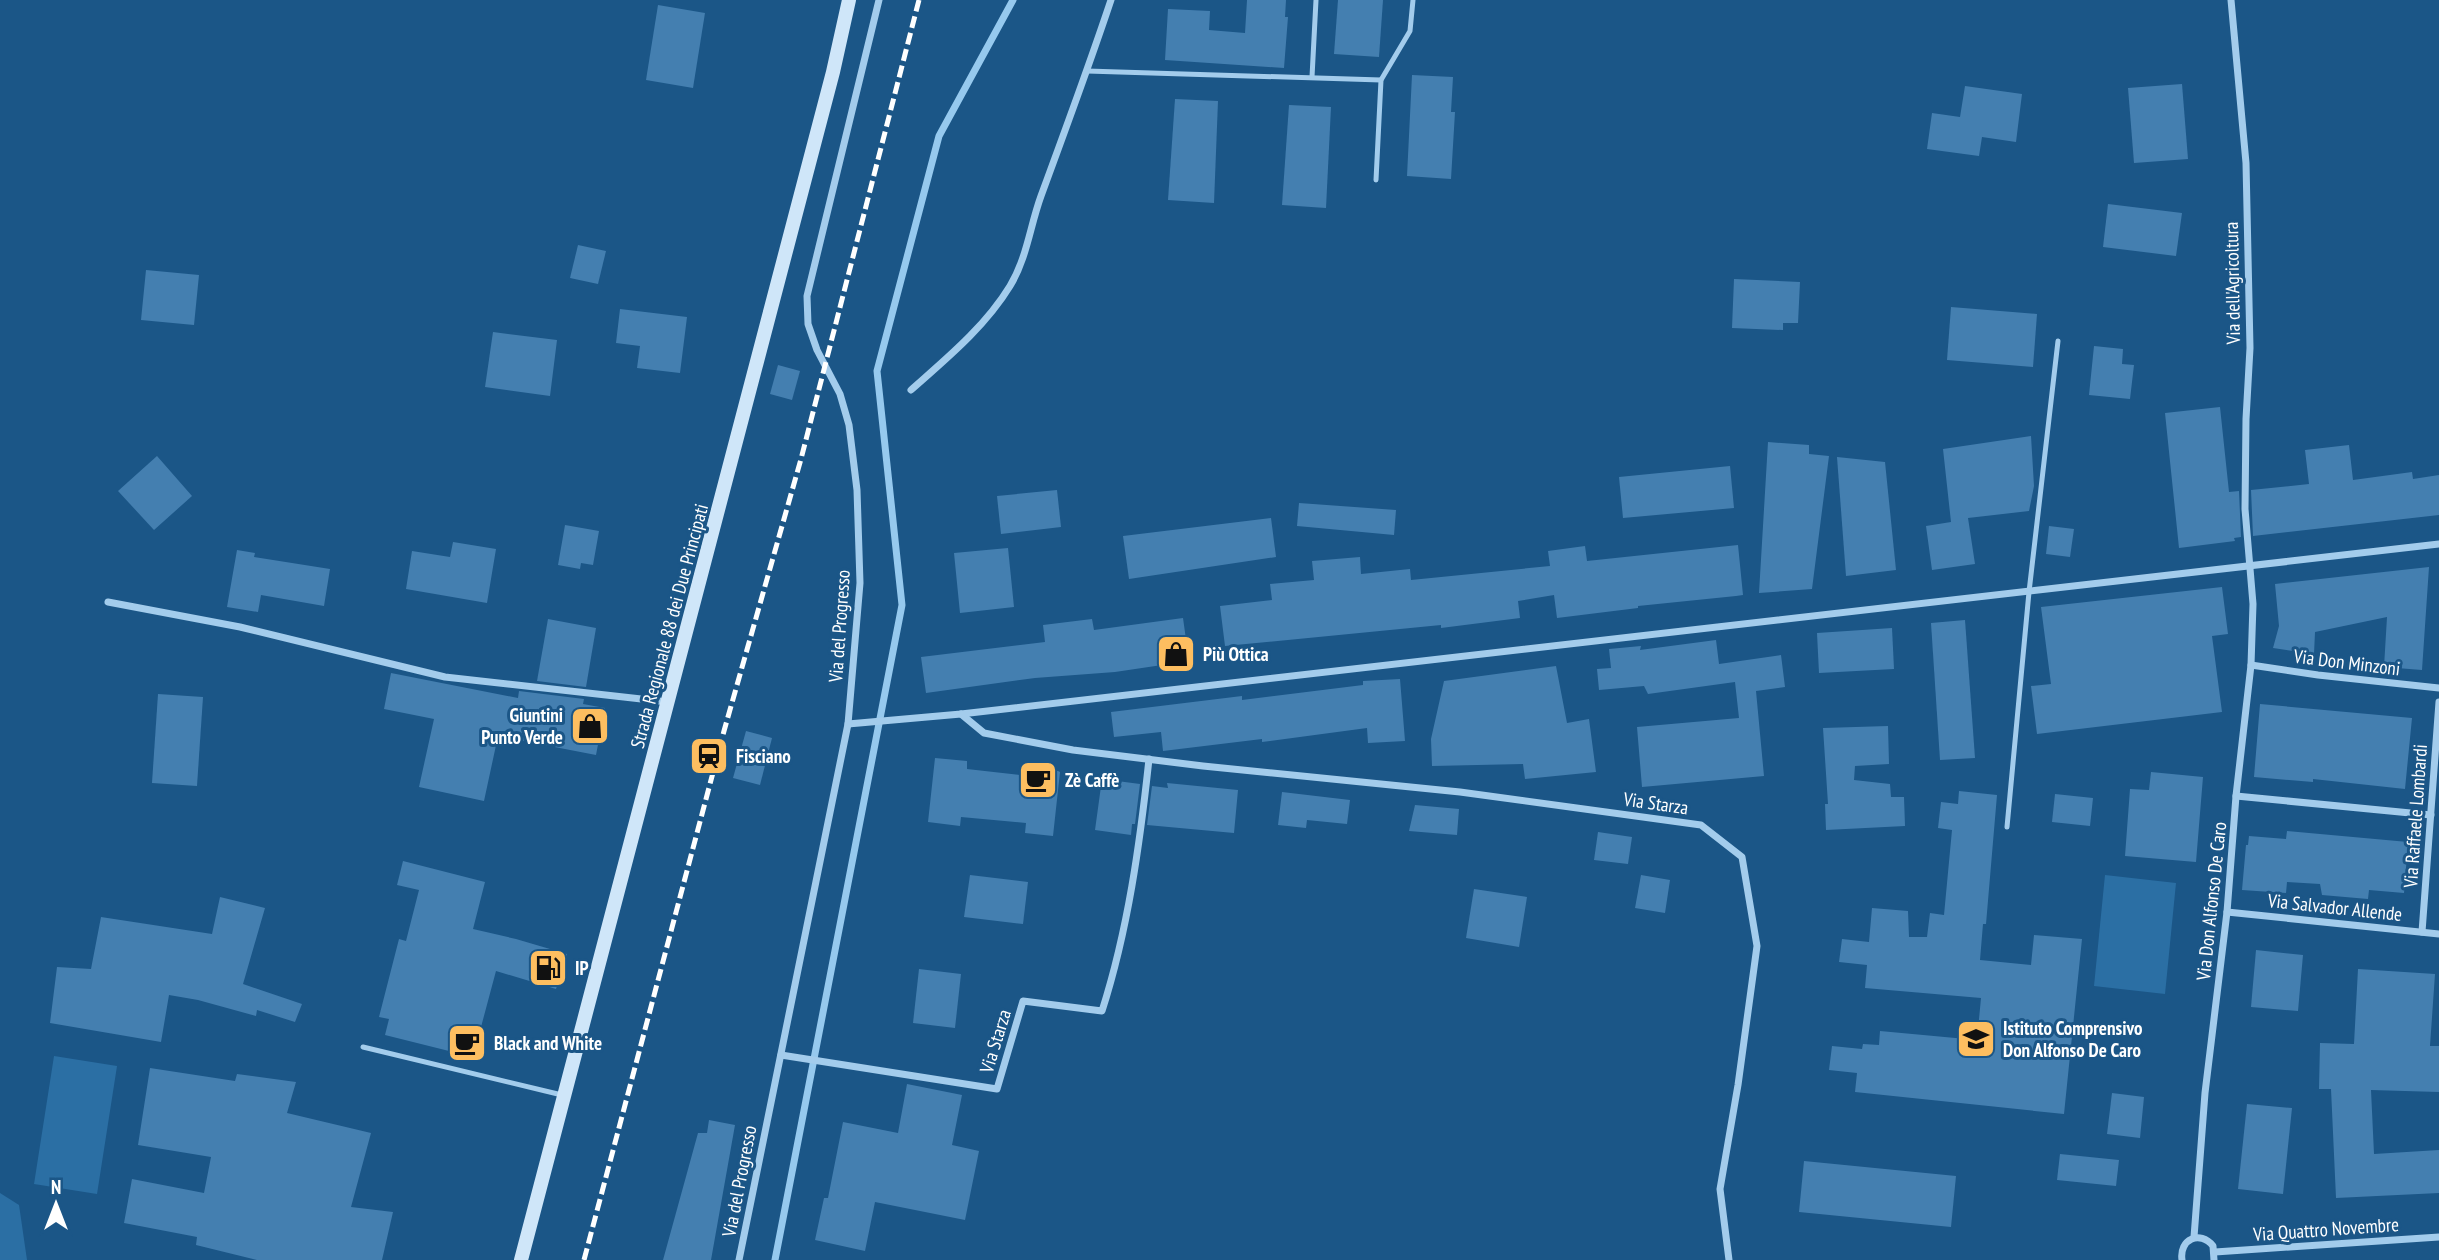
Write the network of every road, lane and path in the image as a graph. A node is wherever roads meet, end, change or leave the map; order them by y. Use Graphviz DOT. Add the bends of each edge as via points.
graph roads {
  1 [pos="849,0"];
  2 [pos="879,0"];
  3 [pos="1111,0"];
  4 [pos="1316,0"];
  5 [pos="1413,0"];
  6 [pos="2231,0"];
  7 [pos="1087,71"];
  8 [pos="1312,77"];
  9 [pos="1381,80"];
  10 [pos="1376,180"];
  11 [pos="2058,341"];
  12 [pos="911,390"];
  13 [pos="2439,544"];
  14 [pos="2250,567"];
  15 [pos="2029,592"];
  16 [pos="108,602"];
  17 [pos="2251,665"];
  18 [pos="2439,688"];
  19 [pos="668,702"];
  20 [pos="2439,702"];
  21 [pos="961,714"];
  22 [pos="848,724"];
  23 [pos="2438,734"];
  24 [pos="1149,759"];
  25 [pos="2236,796"];
  26 [pos="2431,815"];
  27 [pos="2007,827"];
  28 [pos="2227,912"];
  29 [pos="2422,932"];
  30 [pos="2439,933"];
  31 [pos="363,1048"];
  32 [pos="781,1055"];
  33 [pos="565,1096"];
  34 [pos="2194,1237"];
  35 [pos="2439,1237"];
  36 [pos="2215,1256"];
  37 [pos="521,1260"];
  38 [pos="739,1260"];
  39 [pos="1729,1260"];
  40 [pos="2182,1260"];
  1 -- 19 [label="main road, Strada Regionale 88 dei Due Principati"];
  2 -- 22 [label="street, Via del Progresso" via="807,296 808,324 849,425 857,490 860,583"];
  3 -- 7 [label="street"];
  4 -- 8 [label="lane"];
  5 -- 9 [label="lane" via="1410,31"];
  6 -- 14 [label="street, Via dell'Agricoltura" via="2246,163 2249,348 2245,509"];
  7 -- 8 [label="lane"];
  7 -- 12 [label="street" via="1010,286 964,345"];
  8 -- 9 [label="lane"];
  9 -- 10 [label="lane"];
  11 -- 15 [label="lane"];
  13 -- 14 [label="street"];
  14 -- 15 [label="street"];
  14 -- 17 [label="street, Via Don Alfonso De Caro"];
  15 -- 21 [label="street"];
  15 -- 27 [label="lane"];
  16 -- 19 [label="street" via="240,627 446,677"];
  17 -- 18 [label="street, Via Don Minzoni"];
  17 -- 25 [label="street, Via Don Alfonso De Caro"];
  19 -- 33 [label="main road, Strada Regionale 88 dei Due Principati"];
  20 -- 23 [label="street, Via Raffaele Lombardi"];
  21 -- 22 [label="street"];
  21 -- 24 [label="street, Via Starza" via="984,733"];
  22 -- 32 [label="street, Via del Progresso"];
  23 -- 26 [label="street, Via Raffaele Lombardi"];
  24 -- 32 [label="street, Via Starza" via="1136,861 1115,971 1102,1011 1023,1001 997,1089"];
  24 -- 39 [label="street, Via Starza" via="1460,792 1701,825 1742,857 1757,946 1720,1189"];
  25 -- 26 [label="street"];
  25 -- 28 [label="street, Via Don Alfonso De Caro"];
  26 -- 29 [label="street, Via Raffaele Lombardi"];
  28 -- 29 [label="street, Via Salvador Allende"];
  28 -- 34 [label="street, Via Don Alfonso De Caro" via="2205,1093"];
  29 -- 30 [label="street, Via Salvador Allende"];
  31 -- 33 [label="lane"];
  32 -- 38 [label="street, Via del Progresso"];
  33 -- 37 [label="main road, Strada Regionale 88 dei Due Principati"];
  34 -- 36 [label="street" via="2210,1242"];
  34 -- 40 [label="street" via="2181,1250"];
  35 -- 36 [label="street, Via Quattro Novembre"];
}
